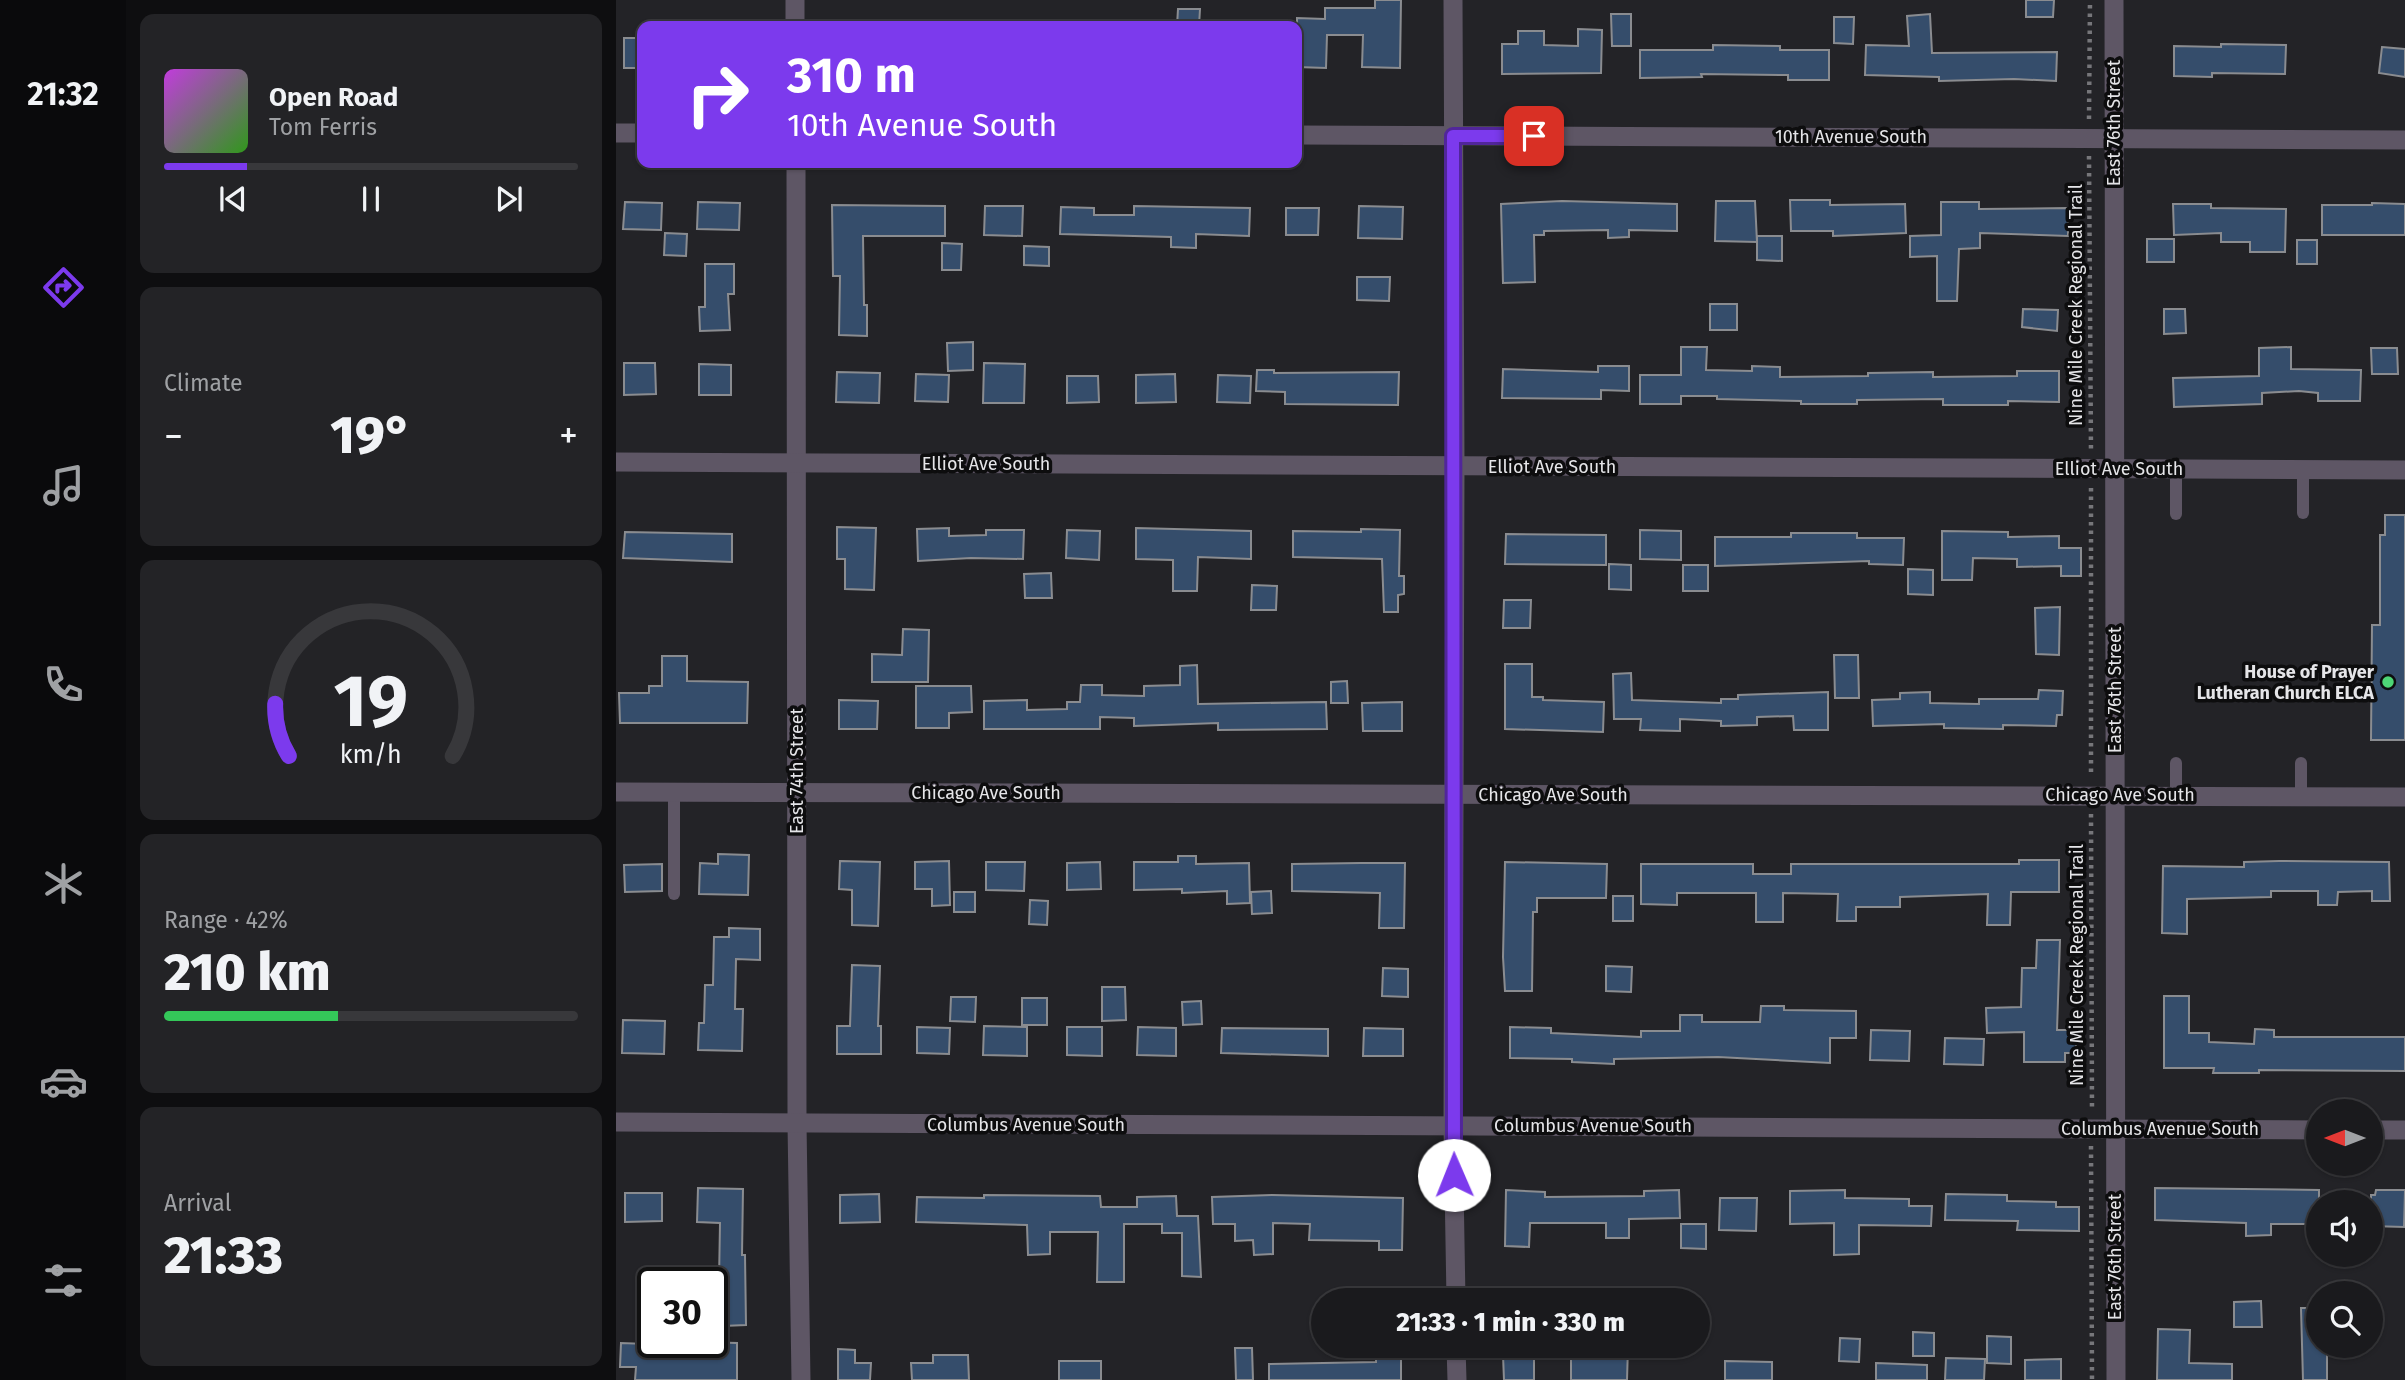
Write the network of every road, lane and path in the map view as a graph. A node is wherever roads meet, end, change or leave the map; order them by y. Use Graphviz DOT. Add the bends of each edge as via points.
graph roads {
  1 [pos="795,0"];
  2 [pos="1453,0"];
  3 [pos="2090,0"];
  4 [pos="2115,0"];
  5 [pos="795,21"];
  6 [pos="2089,116"];
  7 [pos="616,133"];
  8 [pos="637,133"];
  9 [pos="1302,135"];
  10 [pos="1453,136"];
  11 [pos="2114,138"];
  12 [pos="2405,139"];
  13 [pos="2089,162"];
  14 [pos="796,168"];
  15 [pos="2091,448"];
  16 [pos="616,462"];
  17 [pos="797,463"];
  18 [pos="1455,466"];
  19 [pos="2115,470"];
  20 [pos="2176,470"];
  21 [pos="2303,470"];
  22 [pos="2405,470"];
  23 [pos="2091,492"];
  24 [pos="2303,513"];
  25 [pos="2176,514"];
  26 [pos="2176,763"];
  27 [pos="2301,763"];
  28 [pos="2091,780"];
  29 [pos="616,792"];
  30 [pos="674,792"];
  31 [pos="797,792"];
  32 [pos="1455,794"];
  33 [pos="2115,794"];
  34 [pos="2176,795"];
  35 [pos="2301,796"];
  36 [pos="2405,797"];
  37 [pos="2091,820"];
  38 [pos="674,894"];
  39 [pos="2092,1109"];
  40 [pos="616,1122"];
  41 [pos="797,1124"];
  42 [pos="1453,1125"];
  43 [pos="2115,1129"];
  44 [pos="2306,1130"];
  45 [pos="2384,1130"];
  46 [pos="2405,1130"];
  47 [pos="2092,1152"];
  48 [pos="1456,1288"];
  49 [pos="1457,1358"];
  50 [pos="801,1380"];
  51 [pos="1457,1380"];
  52 [pos="2092,1380"];
  53 [pos="2116,1380"];
  1 -- 5 [label="street"];
  2 -- 10 [label="street"];
  3 -- 6 [label="path"];
  4 -- 11 [label="street, East 76th Street"];
  7 -- 8 [label="street"];
  9 -- 10 [label="street, 10th Avenue South"];
  10 -- 11 [label="street, 10th Avenue South"];
  10 -- 18 [label="street"];
  11 -- 12 [label="street, 10th Avenue South"];
  11 -- 19 [label="street, East 76th Street"];
  13 -- 15 [label="path, Nine Mile Creek Regional Trail"];
  14 -- 17 [label="street, East 74th Street"];
  16 -- 17 [label="street, Elliot Ave South"];
  17 -- 18 [label="street, Elliot Ave South"];
  17 -- 31 [label="street, East 74th Street"];
  18 -- 19 [label="street, Elliot Ave South"];
  18 -- 32 [label="street"];
  19 -- 20 [label="street, Elliot Ave South"];
  19 -- 33 [label="street, East 76th Street"];
  20 -- 21 [label="street, Elliot Ave South"];
  20 -- 25 [label="lane"];
  21 -- 22 [label="street, Elliot Ave South"];
  21 -- 24 [label="lane"];
  23 -- 28 [label="path"];
  26 -- 34 [label="lane"];
  27 -- 35 [label="lane"];
  29 -- 30 [label="street, Chicago Ave South"];
  30 -- 31 [label="street, Chicago Ave South"];
  30 -- 38 [label="lane"];
  31 -- 32 [label="street, Chicago Ave South"];
  31 -- 41 [label="street, East 74th Street"];
  32 -- 33 [label="street, Chicago Ave South"];
  32 -- 42 [label="street"];
  33 -- 34 [label="street, Chicago Ave South"];
  33 -- 43 [label="street, East 76th Street"];
  34 -- 35 [label="street, Chicago Ave South"];
  35 -- 36 [label="street, Chicago Ave South"];
  37 -- 39 [label="path, Nine Mile Creek Regional Trail"];
  40 -- 41 [label="street, Columbus Avenue South"];
  41 -- 42 [label="street, Columbus Avenue South"];
  41 -- 50 [label="street, East 74th Street"];
  42 -- 43 [label="street, Columbus Avenue South"];
  42 -- 48 [label="street"];
  43 -- 44 [label="street, Columbus Avenue South"];
  43 -- 53 [label="street, East 76th Street"];
  45 -- 46 [label="street"];
  47 -- 52 [label="path"];
  49 -- 51 [label="street"];
}
